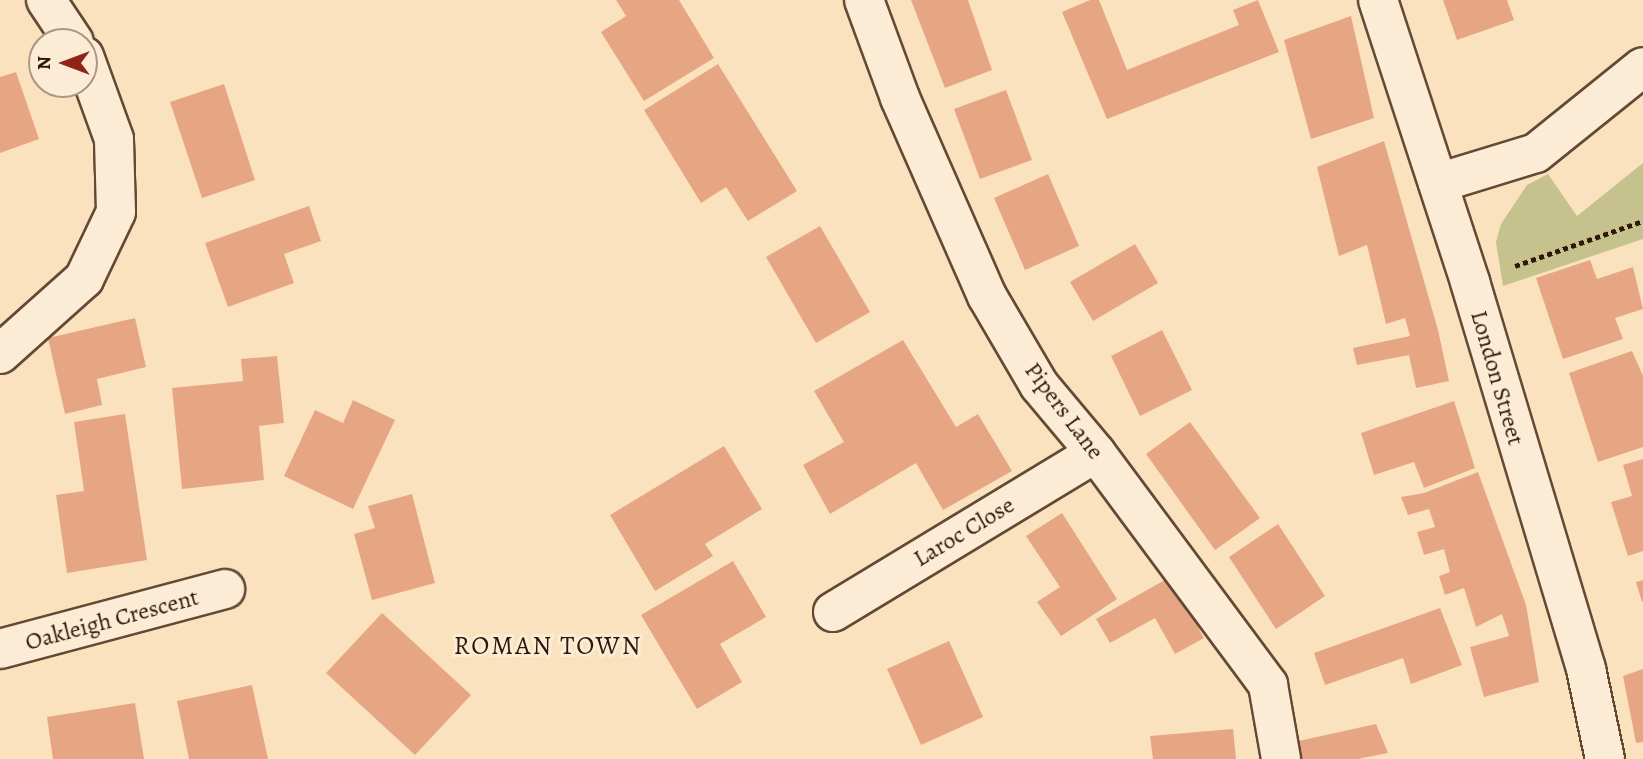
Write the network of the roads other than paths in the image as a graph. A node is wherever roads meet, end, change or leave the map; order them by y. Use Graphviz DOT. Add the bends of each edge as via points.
graph roads {
  1 [pos="46,0"];
  2 [pos="864,0"];
  3 [pos="1378,0"];
  4 [pos="65,28"];
  5 [pos="1643,67"];
  6 [pos="98,95"];
  7 [pos="1438,183"];
  8 [pos="0,354"];
  9 [pos="1096,453"];
  10 [pos="225,589"];
  11 [pos="833,612"];
  12 [pos="0,649"];
  13 [pos="1281,759"];
  14 [pos="1605,759"];
  1 -- 4 [label="street"];
  2 -- 9 [label="street, Pipers Lane" via="900,98 988,296 1039,385"];
  3 -- 7 [label="street, London Street"];
  5 -- 7 [label="street" via="1536,153"];
  6 -- 8 [label="street" via="114,139 116,212 84,279"];
  7 -- 14 [label="street, London Street" via="1586,668"];
  9 -- 11 [label="street, Laroc Close"];
  9 -- 13 [label="street, Pipers Lane" via="1268,685"];
  10 -- 12 [label="street, Oakleigh Crescent"];
}
